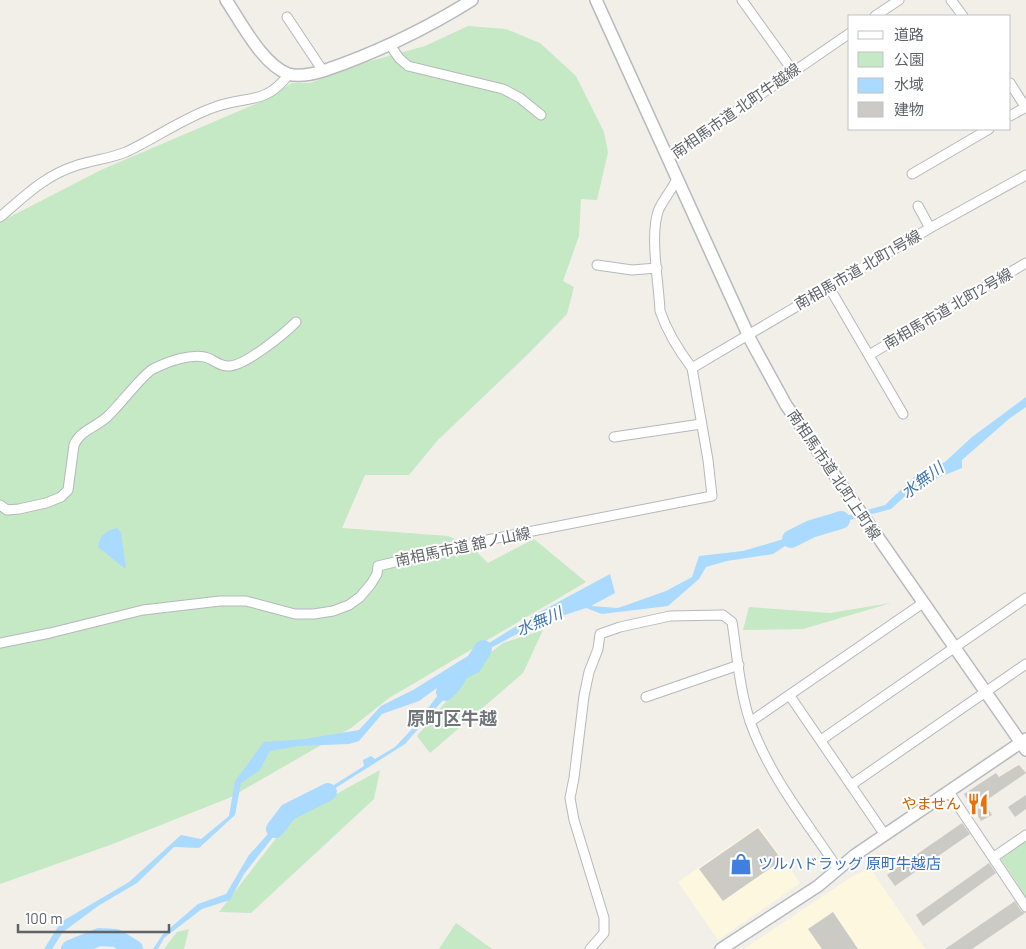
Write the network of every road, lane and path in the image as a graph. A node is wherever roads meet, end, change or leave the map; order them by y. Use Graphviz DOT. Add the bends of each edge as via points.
graph roads {
  1 [pos="226,0"];
  2 [pos="472,0"];
  3 [pos="597,0"];
  4 [pos="899,0"];
  5 [pos="951,0"];
  6 [pos="744,1"];
  7 [pos="876,15"];
  8 [pos="963,15"];
  9 [pos="287,17"];
  10 [pos="848,34"];
  11 [pos="390,45"];
  12 [pos="322,71"];
  13 [pos="793,71"];
  14 [pos="289,74"];
  15 [pos="1011,84"];
  16 [pos="1026,107"];
  17 [pos="541,115"];
  18 [pos="1011,115"];
  19 [pos="987,130"];
  20 [pos="668,158"];
  21 [pos="912,174"];
  22 [pos="1026,175"];
  23 [pos="677,179"];
  24 [pos="918,206"];
  25 [pos="0,218"];
  26 [pos="930,228"];
  27 [pos="1026,263"];
  28 [pos="597,265"];
  29 [pos="657,268"];
  30 [pos="829,287"];
  31 [pos="296,322"];
  32 [pos="748,334"];
  33 [pos="869,355"];
  34 [pos="692,368"];
  35 [pos="903,414"];
  36 [pos="701,424"];
  37 [pos="614,437"];
  38 [pos="712,496"];
  39 [pos="0,505"];
  40 [pos="1026,598"];
  41 [pos="921,600"];
  42 [pos="0,643"];
  43 [pos="954,648"];
  44 [pos="1026,664"];
  45 [pos="739,665"];
  46 [pos="986,692"];
  47 [pos="790,696"];
  48 [pos="646,697"];
  49 [pos="750,722"];
  50 [pos="821,740"];
  51 [pos="1024,744"];
  52 [pos="851,785"];
  53 [pos="948,792"];
  54 [pos="885,835"];
  55 [pos="1026,835"];
  56 [pos="994,857"];
  57 [pos="838,869"];
  58 [pos="1026,906"];
  59 [pos="590,949"];
  60 [pos="721,949"];
  1 -- 14 [label="street" via="262,52"];
  2 -- 11 [label="street"];
  3 -- 20 [label="street"];
  4 -- 7 [label="street"];
  5 -- 8 [label="street"];
  6 -- 13 [label="street"];
  9 -- 12 [label="street"];
  10 -- 13 [label="street, 南相馬市道 北町牛越線"];
  11 -- 12 [label="street"];
  11 -- 17 [label="street" via="408,66 503,89"];
  12 -- 14 [label="street"];
  13 -- 20 [label="street, 南相馬市道 北町牛越線"];
  14 -- 25 [label="street" via="276,89 258,98 215,106 124,153 58,172 27,192"];
  15 -- 16 [label="street"];
  16 -- 18 [label="street"];
  19 -- 21 [label="street"];
  20 -- 23 [label="street, 南相馬市道 北町牛越線"];
  22 -- 26 [label="street, 南相馬市道 北町1号線"];
  23 -- 29 [label="street, 南相馬市道 北町牛越線" via="656,219"];
  23 -- 32 [label="street, 南相馬市道 北町上町線"];
  24 -- 26 [label="street"];
  26 -- 30 [label="street, 南相馬市道 北町1号線"];
  27 -- 33 [label="street, 南相馬市道 北町2号線"];
  28 -- 29 [label="street" via="632,270"];
  29 -- 34 [label="street, 南相馬市道 北町牛越線" via="660,311"];
  30 -- 32 [label="street, 南相馬市道 北町1号線"];
  30 -- 33 [label="street"];
  31 -- 39 [label="street" via="242,363 229,366 207,358 184,357 151,369 103,422 76,439 68,490 61,497 19,509 7,510"];
  32 -- 34 [label="street, 南相馬市道 北町1号線"];
  32 -- 41 [label="street, 南相馬市道 北町上町線" via="786,404"];
  33 -- 35 [label="street"];
  34 -- 36 [label="street, 南相馬市道 北町牛越線"];
  36 -- 37 [label="street"];
  36 -- 38 [label="street, 南相馬市道 北町牛越線"];
  38 -- 42 [label="street, 南相馬市道 舘ノ山線" via="487,540 378,566 377,574 360,597 333,612 295,614 246,601 220,601 143,610"];
  40 -- 43 [label="street"];
  41 -- 43 [label="street, 南相馬市道 北町上町線"];
  41 -- 47 [label="street"];
  43 -- 46 [label="street, 南相馬市道 北町上町線"];
  43 -- 50 [label="street"];
  44 -- 46 [label="street"];
  45 -- 48 [label="street"];
  45 -- 49 [label="street"];
  45 -- 59 [label="street" via="732,622 723,615 670,616 600,634 584,696 570,798 604,918 604,933"];
  46 -- 51 [label="street, 南相馬市道 北町上町線"];
  46 -- 52 [label="street"];
  47 -- 49 [label="street"];
  47 -- 50 [label="street"];
  49 -- 57 [label="street" via="769,766"];
  50 -- 52 [label="street"];
  51 -- 53 [label="street"];
  52 -- 54 [label="street"];
  53 -- 54 [label="street"];
  53 -- 56 [label="street"];
  54 -- 57 [label="street"];
  55 -- 56 [label="street"];
  56 -- 58 [label="street"];
  57 -- 60 [label="street" via="818,886"];
}
